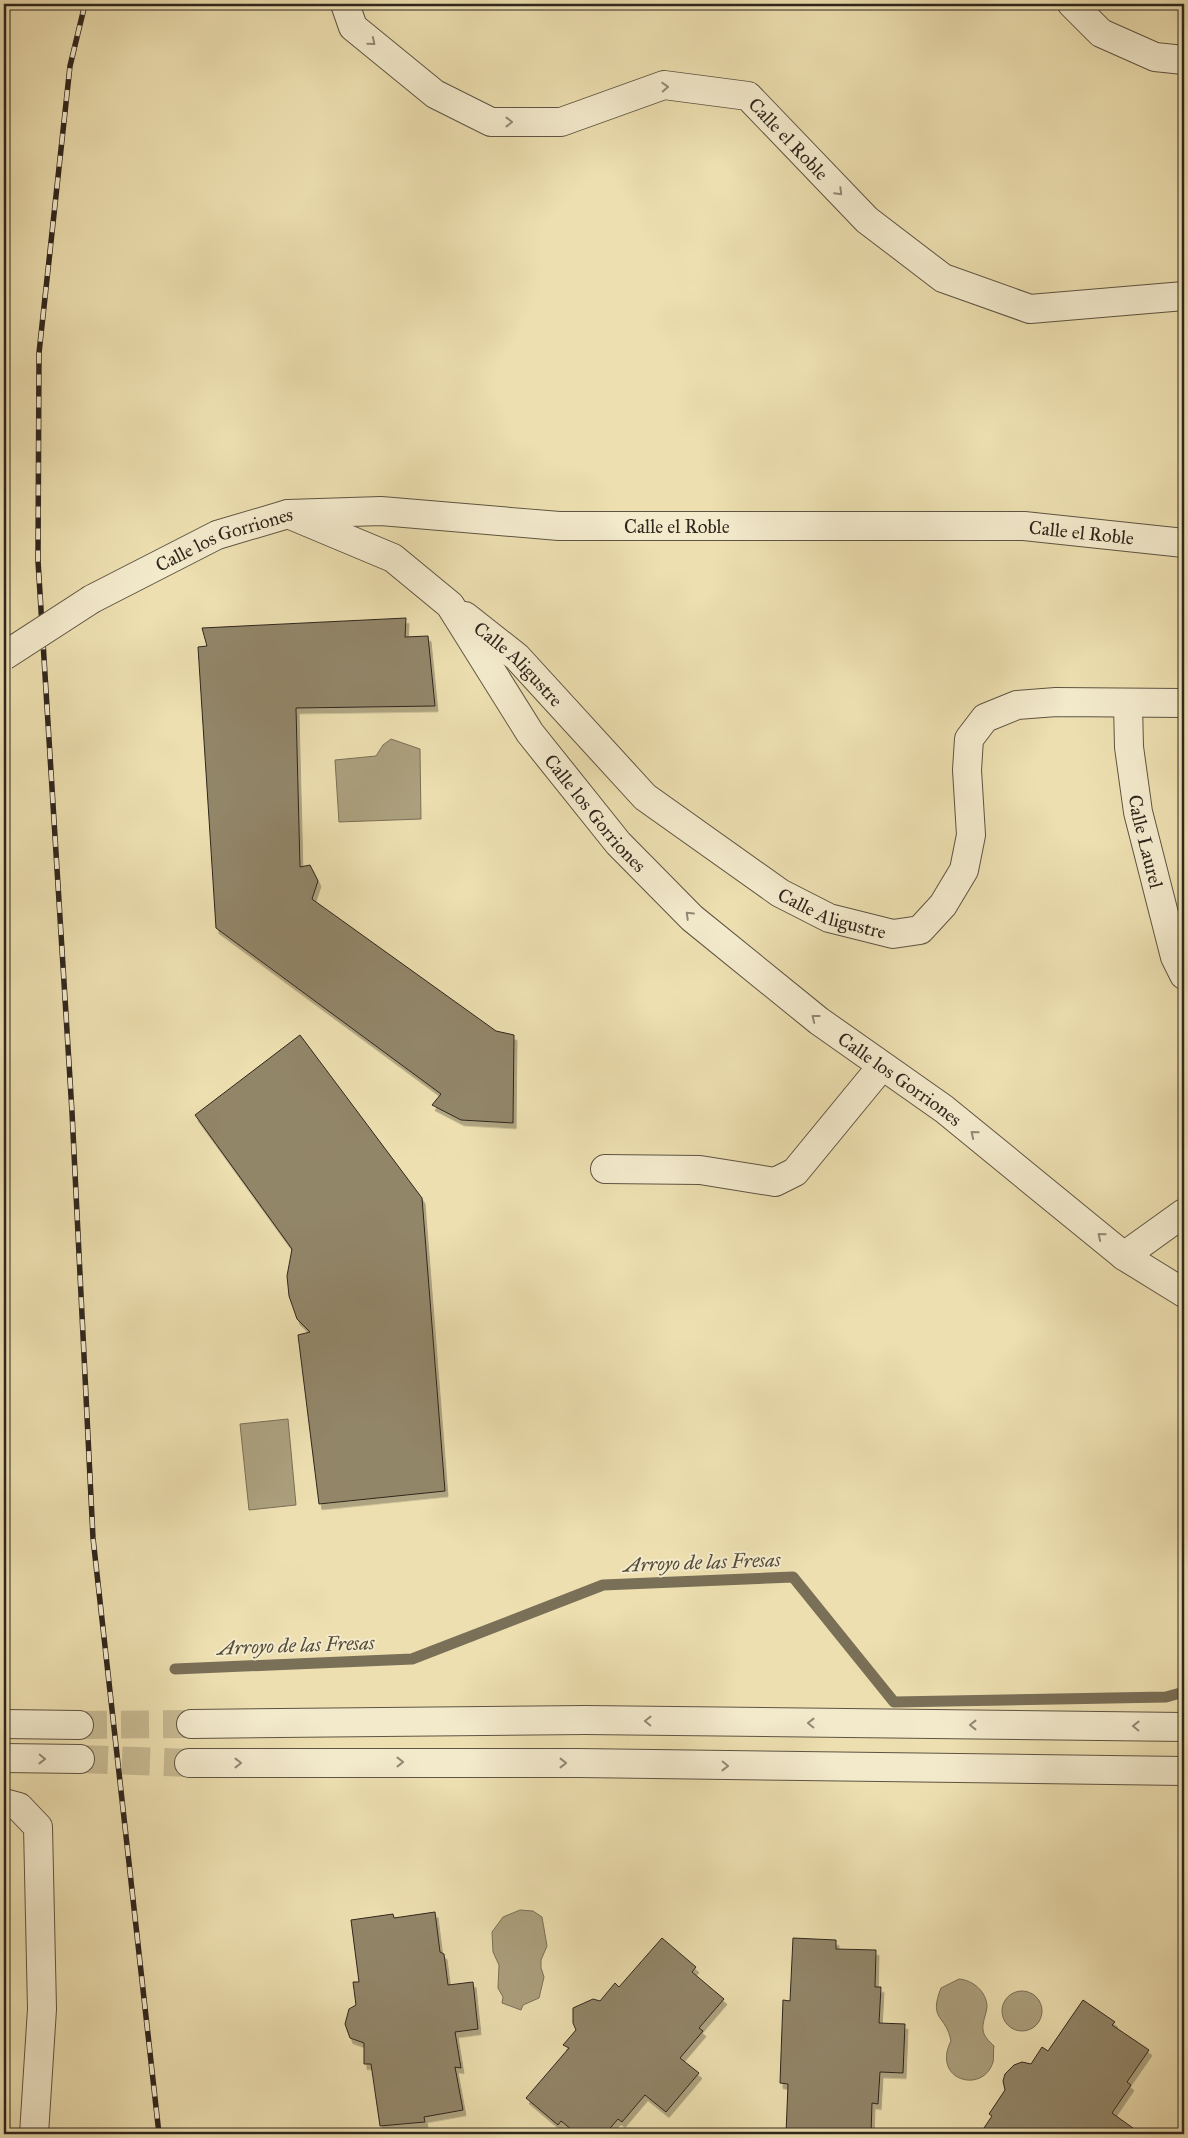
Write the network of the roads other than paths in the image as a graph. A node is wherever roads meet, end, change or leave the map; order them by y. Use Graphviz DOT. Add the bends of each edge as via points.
graph roads {
  1 [pos="345,4"];
  2 [pos="1072,4"];
  3 [pos="1184,60"];
  4 [pos="1184,296"];
  5 [pos="288,514"];
  6 [pos="1184,543"];
  7 [pos="450,604"];
  8 [pos="4,656"];
  9 [pos="1184,703"];
  10 [pos="1128,704"];
  11 [pos="1184,975"];
  12 [pos="882,1066"];
  13 [pos="605,1169"];
  14 [pos="1184,1213"];
  15 [pos="1124,1256"];
  16 [pos="1184,1293"];
  17 [pos="4,1724"];
  18 [pos="190,1724"];
  19 [pos="78,1725"];
  20 [pos="1184,1727"];
  21 [pos="4,1758"];
  22 [pos="80,1760"];
  23 [pos="189,1763"];
  24 [pos="1184,1771"];
  25 [pos="4,1803"];
  26 [pos="34,2134"];
  1 -- 4 [label="street, Calle el Roble, one-way" via="353,27 435,94 491,122 561,122 664,85 748,96 867,220 943,278 1030,309"];
  2 -- 3 [label="street" via="1102,33 1155,57"];
  5 -- 6 [label="street, Calle el Roble" via="381,511 560,526 1024,526"];
  5 -- 7 [label="street, Calle los Gorriones" via="393,558"];
  5 -- 8 [label="street, Calle los Gorriones, bridge" via="217,535 92,599"];
  7 -- 10 [label="street, Calle Aligustre" via="517,657 645,797 780,893 829,918 893,934 920,930 943,905 964,870 971,835 968,739 985,718 1017,705 1056,702"];
  12 -- 7 [label="street, Calle los Gorriones, one-way" via="819,1021 692,918 618,843 530,732"];
  9 -- 10 [label="street, Calle Aligustre"];
  10 -- 11 [label="street, Calle Laurel" via="1129,747 1138,812 1176,957"];
  12 -- 13 [label="street" via="794,1172 775,1182 700,1170"];
  15 -- 12 [label="street, Calle los Gorriones, one-way" via="944,1109"];
  14 -- 15 [label="street"];
  15 -- 16 [label="street, Calle los Gorriones"];
  17 -- 19 [label="street"];
  20 -- 18 [label="street, one-way" via="585,1720"];
  21 -- 22 [label="street, one-way"];
  23 -- 24 [label="street, one-way" via="579,1763"];
  25 -- 26 [label="street" via="20,1807 38,1827 42,2009"];
}
